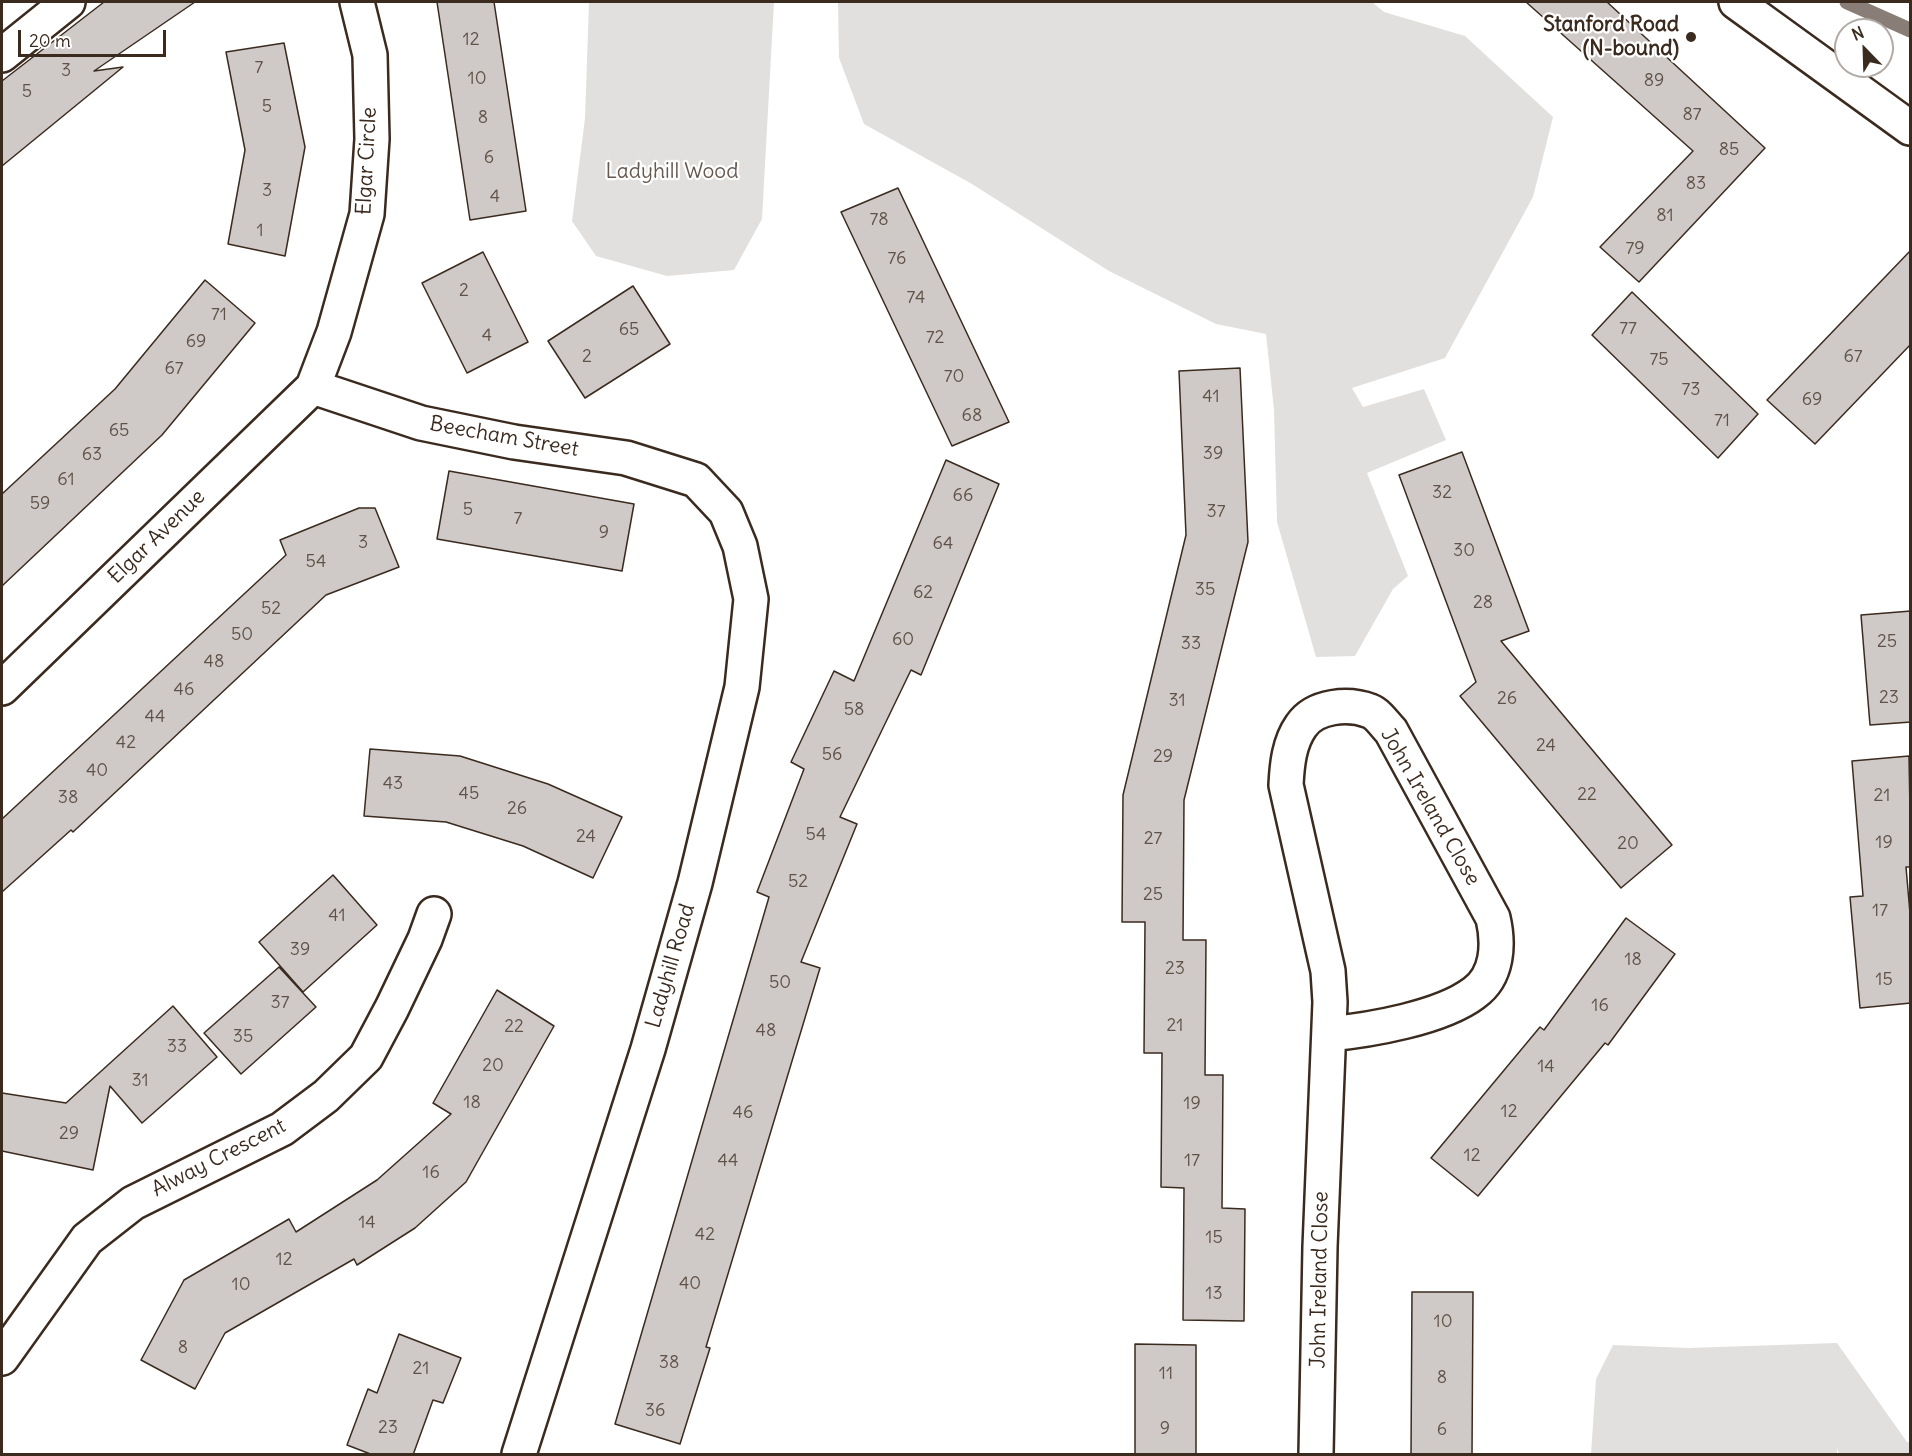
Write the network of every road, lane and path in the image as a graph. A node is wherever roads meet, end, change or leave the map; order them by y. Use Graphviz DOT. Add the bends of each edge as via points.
graph roads {
  1 [pos="68,2"];
  2 [pos="357,2"];
  3 [pos="1736,2"];
  4 [pos="2,55"];
  5 [pos="1911,128"];
  6 [pos="313,387"];
  7 [pos="696,480"];
  8 [pos="2,688"];
  9 [pos="434,914"];
  10 [pos="1329,1034"];
  11 [pos="2,1358"];
  12 [pos="519,1455"];
  13 [pos="1316,1455"];
  1 -- 4 [label="street"];
  2 -- 6 [label="street, Elgar Circle" via="370,55 372,140 367,214 334,332"];
  3 -- 5 [label="street"];
  6 -- 7 [label="street, Beecham Street" via="421,423 514,442 626,458"];
  6 -- 8 [label="street, Elgar Avenue"];
  7 -- 12 [label="street, Ladyhill Road" via="726,512 740,546 751,599 742,687 698,872 648,1049"];
  9 -- 11 [label="street, Alway Crescent" via="366,1057 326,1096 282,1129 133,1203 87,1239"];
  10 -- 10 [label="street, John Ireland Close" via="1328,971 1286,785 1288,757 1301,725 1323,709 1347,706 1372,712 1390,731 1493,918 1498,939 1492,970 1475,993 1411,1019"];
  10 -- 13 [label="street, John Ireland Close"];
}
